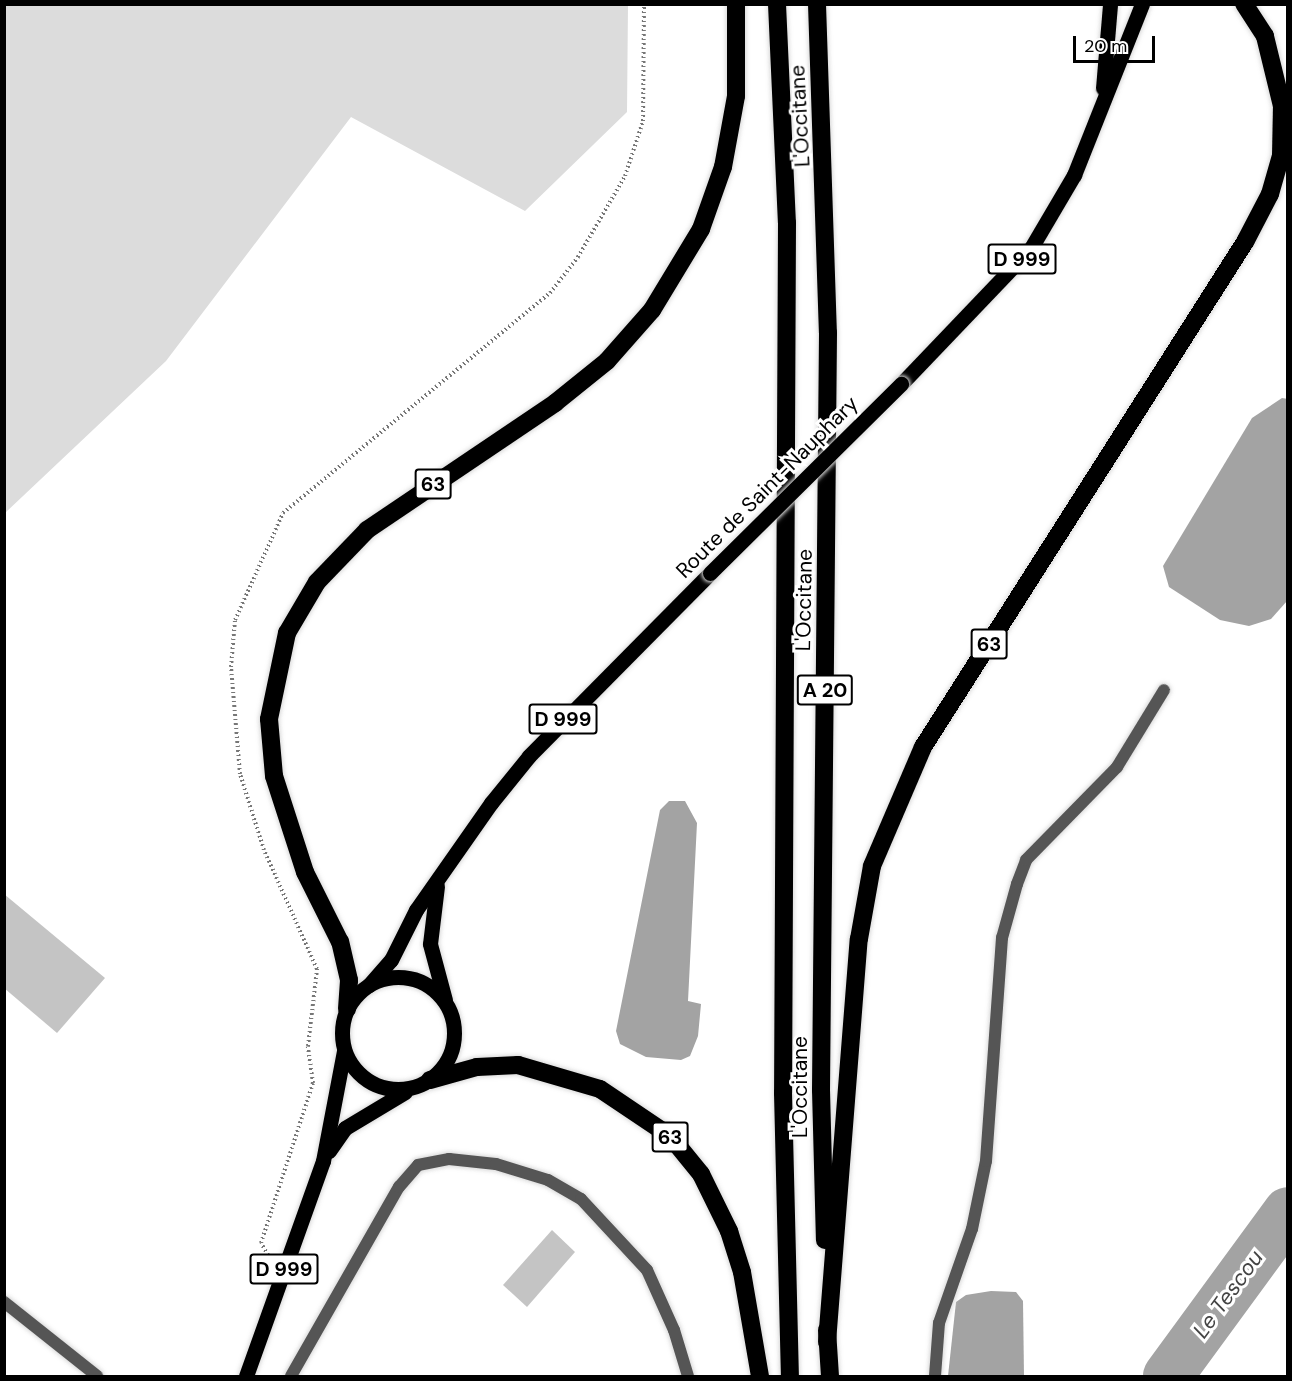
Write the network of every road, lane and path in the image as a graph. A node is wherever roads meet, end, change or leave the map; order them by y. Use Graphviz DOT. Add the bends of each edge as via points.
graph roads {
  1 [pos="644,4"];
  2 [pos="736,4"];
  3 [pos="777,4"];
  4 [pos="817,4"];
  5 [pos="1110,4"];
  6 [pos="1142,4"];
  7 [pos="1244,4"];
  8 [pos="1101,106"];
  9 [pos="1164,690"];
  10 [pos="438,883"];
  11 [pos="369,985"];
  12 [pos="446,1003"];
  13 [pos="347,1009"];
  14 [pos="344,1051"];
  15 [pos="430,1080"];
  16 [pos="411,1089"];
  17 [pos="322,1161"];
  18 [pos="284,1269"];
  19 [pos="4,1302"];
  20 [pos="827,1342"];
  21 [pos="97,1377"];
  22 [pos="246,1377"];
  23 [pos="291,1377"];
  24 [pos="688,1377"];
  25 [pos="760,1377"];
  26 [pos="790,1377"];
  27 [pos="830,1377"];
  28 [pos="935,1377"];
  1 -- 18 [label="path" via="643,121 625,176 578,257 550,293 283,513 235,620 231,667 240,774 264,850 317,969 308,1046 313,1083 261,1243 269,1257"];
  2 -- 13 [label="highway, 63" via="736,96 723,167 701,229 652,310 607,361 555,403 367,530 317,582 287,633 269,719 274,776 305,872 340,942 348,980"];
  3 -- 26 [label="highway, L'Occitane / A 20" via="788,223 783,1093"];
  4 -- 20 [label="highway, L'Occitane / A 20" via="828,333 821,1090"];
  5 -- 8 [label="main road, Route de Saint-Nauphary / D 999"];
  6 -- 8 [label="main road, Route de Saint-Nauphary / D 999"];
  7 -- 20 [label="highway, 63" via="1265,36 1282,106 1281,156 1270,194 1245,242 923,747 872,866 858,950"];
  8 -- 10 [label="main road, Route de Saint-Nauphary / D 999, bridge" via="1074,175 1031,248 1000,286 529,756"];
  9 -- 28 [label="street" via="1117,767 1026,860 1017,884 1002,938 986,1161 972,1229 939,1323"];
  10 -- 11 [label="main road, Route de Saint-Nauphary / D 999" via="417,910 391,960"];
  10 -- 12 [label="main road, Route de Saint-Nauphary / D 999" via="430,944"];
  11 -- 12 [label="main road" via="411,978 436,992"];
  11 -- 13 [label="main road"];
  12 -- 15 [label="main road" via="454,1036 443,1069"];
  13 -- 14 [label="main road"];
  14 -- 16 [label="main road" via="355,1070 370,1083 390,1089"];
  14 -- 17 [label="main road, D 999"];
  15 -- 16 [label="main road"];
  15 -- 25 [label="highway, 63" via="477,1067 518,1065 600,1089 670,1136 701,1174 729,1232 742,1272"];
  16 -- 17 [label="main road, D 999" via="375,1105 345,1128"];
  17 -- 18 [label="main road, D 999"];
  18 -- 22 [label="main road, D 999"];
  19 -- 21 [label="street"];
  20 -- 27 [label="highway, L'Occitane / A 20"];
  23 -- 24 [label="street" via="399,1187 418,1166 449,1159 496,1164 548,1180 581,1199 647,1270 674,1330"];
}
